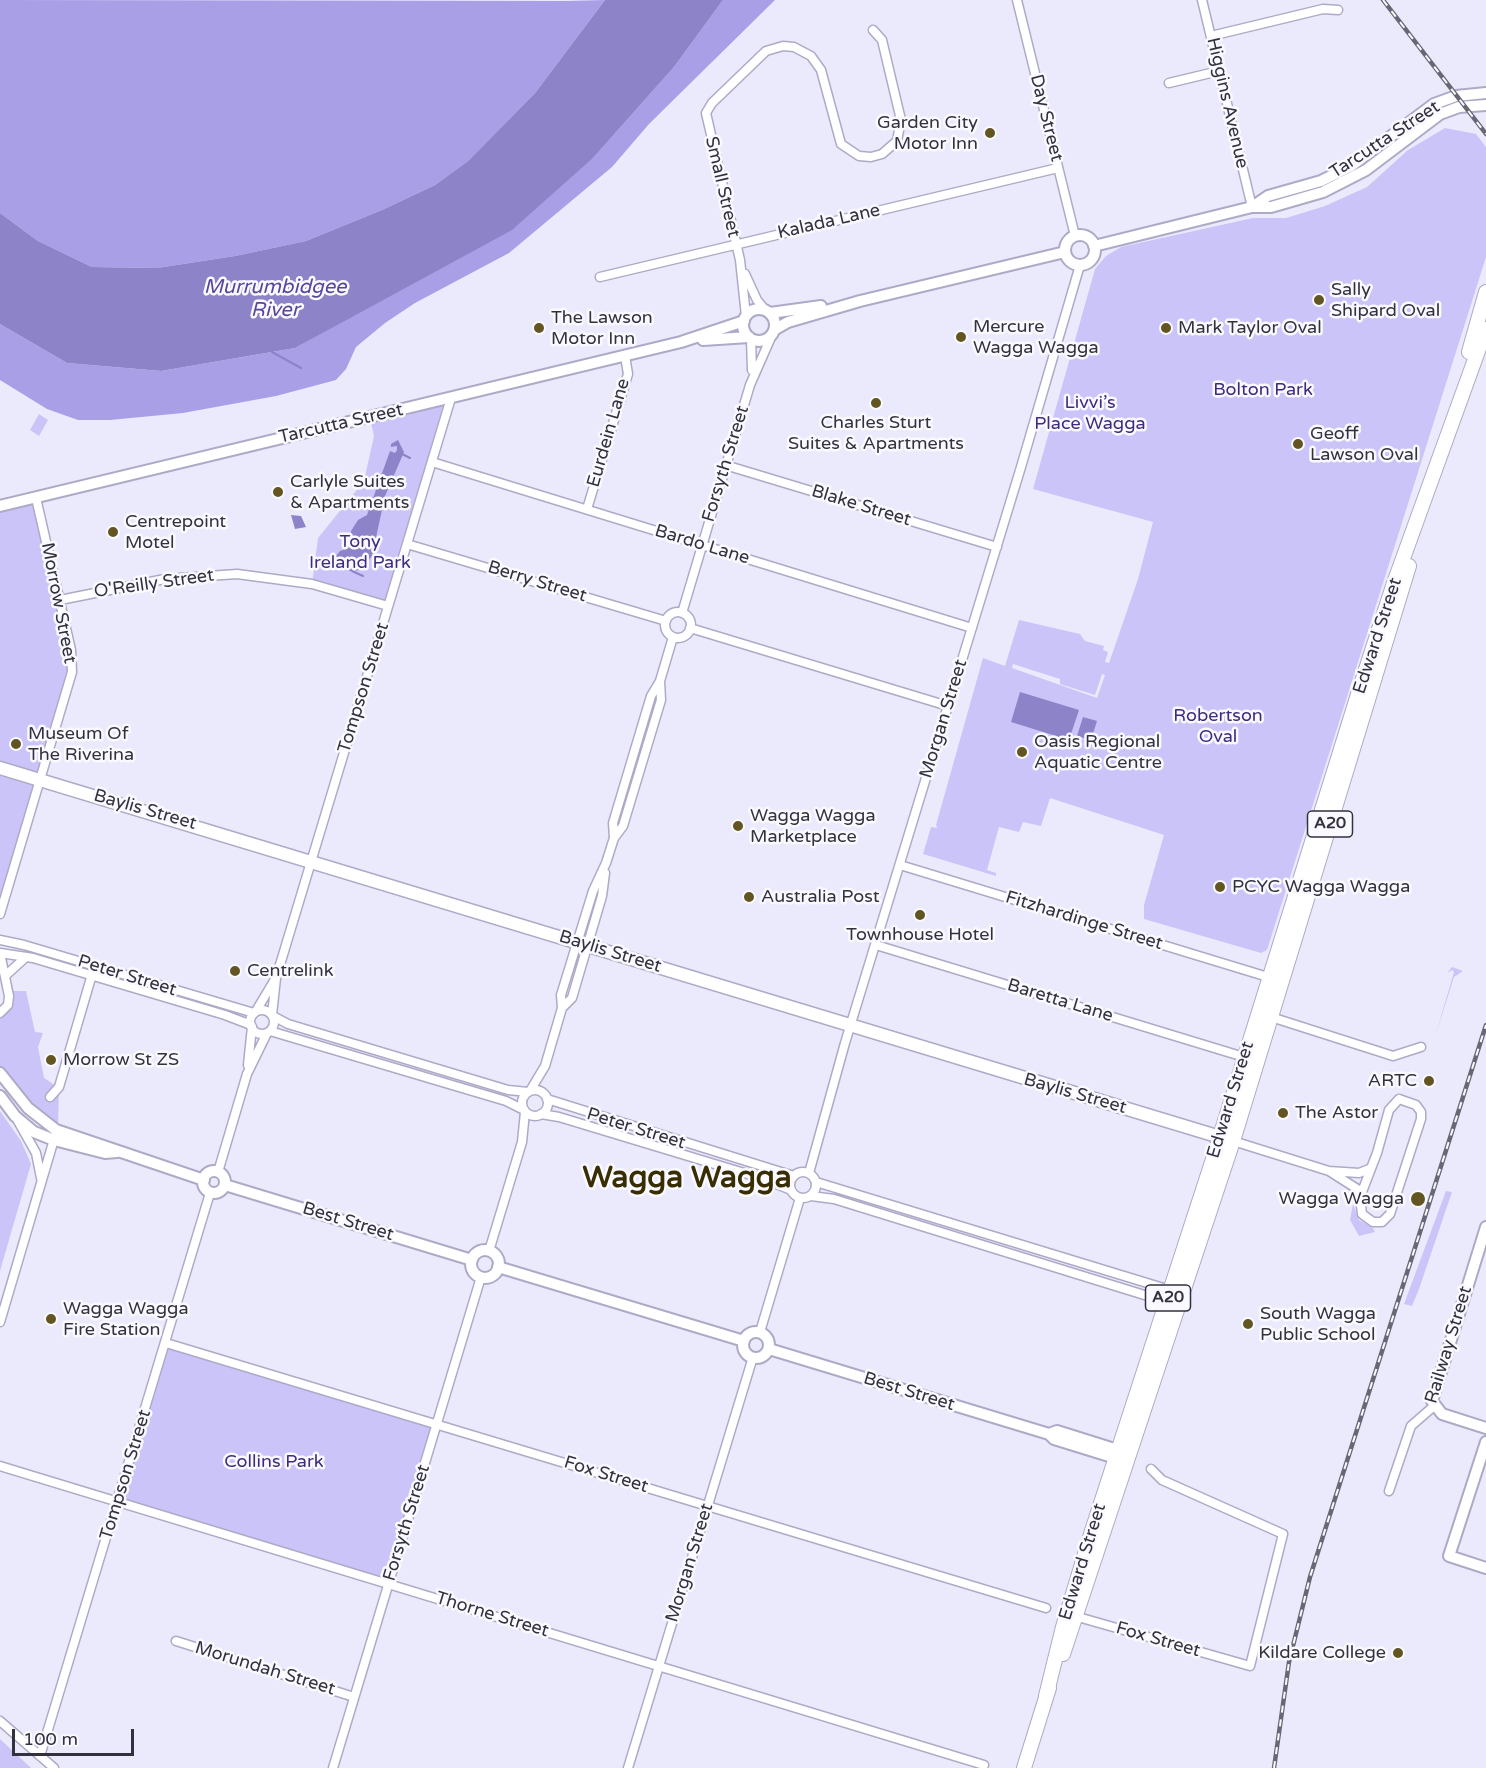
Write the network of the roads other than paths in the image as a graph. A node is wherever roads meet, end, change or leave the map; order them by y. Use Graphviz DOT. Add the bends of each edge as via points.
graph roads {
  1 [pos="1017,0"];
  2 [pos="1202,0"];
  3 [pos="1338,10"];
  4 [pos="873,30"];
  5 [pos="1212,36"];
  6 [pos="1219,71"];
  7 [pos="1170,83"];
  8 [pos="1486,93"];
  9 [pos="1486,105"];
  10 [pos="1058,168"];
  11 [pos="1309,191"];
  12 [pos="1252,207"];
  13 [pos="1075,236"];
  14 [pos="735,244"];
  15 [pos="1094,246"];
  16 [pos="1065,252"];
  17 [pos="740,260"];
  18 [pos="1080,265"];
  19 [pos="600,277"];
  20 [pos="1486,292"];
  21 [pos="860,301"];
  22 [pos="767,311"];
  23 [pos="745,318"];
  24 [pos="1486,329"];
  25 [pos="773,333"];
  26 [pos="750,338"];
  27 [pos="681,342"];
  28 [pos="625,356"];
  29 [pos="750,385"];
  30 [pos="452,398"];
  31 [pos="432,462"];
  32 [pos="725,465"];
  33 [pos="1438,467"];
  34 [pos="36,498"];
  35 [pos="0,506"];
  36 [pos="1425,506"];
  37 [pos="587,509"];
  38 [pos="407,544"];
  39 [pos="702,544"];
  40 [pos="996,547"];
  41 [pos="60,600"];
  42 [pos="388,606"];
  43 [pos="682,613"];
  44 [pos="666,621"];
  45 [pos="690,628"];
  46 [pos="972,628"];
  47 [pos="673,637"];
  48 [pos="948,706"];
  49 [pos="0,768"];
  50 [pos="41,780"];
  51 [pos="311,861"];
  52 [pos="900,866"];
  53 [pos="0,914"];
  54 [pos="0,940"];
  55 [pos="582,943"];
  56 [pos="876,945"];
  57 [pos="0,953"];
  58 [pos="26,957"];
  59 [pos="94,966"];
  60 [pos="5,976"];
  61 [pos="91,976"];
  62 [pos="1268,977"];
  63 [pos="276,978"];
  64 [pos="1282,981"];
  65 [pos="153,989"];
  66 [pos="191,1000"];
  67 [pos="0,1013"];
  68 [pos="255,1013"];
  69 [pos="273,1015"];
  70 [pos="1271,1017"];
  71 [pos="851,1025"];
  72 [pos="251,1026"];
  73 [pos="268,1032"];
  74 [pos="336,1039"];
  75 [pos="1421,1047"];
  76 [pos="333,1049"];
  77 [pos="375,1050"];
  78 [pos="1244,1057"];
  79 [pos="372,1060"];
  80 [pos="424,1065"];
  81 [pos="545,1066"];
  82 [pos="0,1073"];
  83 [pos="247,1074"];
  84 [pos="421,1075"];
  85 [pos="463,1076"];
  86 [pos="460,1087"];
  87 [pos="529,1091"];
  88 [pos="0,1096"];
  89 [pos="50,1098"];
  90 [pos="547,1098"];
  91 [pos="524,1111"];
  92 [pos="540,1115"];
  93 [pos="15,1116"];
  94 [pos="604,1119"];
  95 [pos="601,1130"];
  96 [pos="645,1131"];
  97 [pos="55,1135"];
  98 [pos="1226,1139"];
  99 [pos="522,1142"];
  100 [pos="642,1142"];
  101 [pos="693,1146"];
  102 [pos="689,1156"];
  103 [pos="732,1158"];
  104 [pos="729,1168"];
  105 [pos="1370,1169"];
  106 [pos="1329,1171"];
  107 [pos="218,1172"];
  108 [pos="809,1173"];
  109 [pos="794,1176"];
  110 [pos="204,1180"];
  111 [pos="41,1182"];
  112 [pos="816,1182"];
  113 [pos="225,1185"];
  114 [pos="791,1190"];
  115 [pos="210,1192"];
  116 [pos="1362,1192"];
  117 [pos="811,1196"];
  118 [pos="800,1198"];
  119 [pos="873,1201"];
  120 [pos="870,1211"];
  121 [pos="918,1214"];
  122 [pos="914,1224"];
  123 [pos="1486,1227"];
  124 [pos="967,1228"];
  125 [pos="964,1240"];
  126 [pos="1012,1241"];
  127 [pos="489,1251"];
  128 [pos="1007,1253"];
  129 [pos="1060,1256"];
  130 [pos="472,1260"];
  131 [pos="498,1267"];
  132 [pos="1057,1268"];
  133 [pos="1105,1270"];
  134 [pos="481,1277"];
  135 [pos="1101,1282"];
  136 [pos="1168,1296"];
  137 [pos="0,1322"];
  138 [pos="760,1332"];
  139 [pos="744,1341"];
  140 [pos="166,1343"];
  141 [pos="769,1349"];
  142 [pos="753,1358"];
  143 [pos="1434,1406"];
  144 [pos="436,1425"];
  145 [pos="1486,1428"];
  146 [pos="1486,1442"];
  147 [pos="1123,1456"];
  148 [pos="0,1466"];
  149 [pos="1150,1469"];
  150 [pos="1389,1491"];
  151 [pos="119,1502"];
  152 [pos="708,1506"];
  153 [pos="1486,1568"];
  154 [pos="389,1584"];
  155 [pos="1046,1608"];
  156 [pos="1072,1615"];
  157 [pos="176,1641"];
  158 [pos="659,1666"];
  159 [pos="354,1697"];
  160 [pos="0,1721"];
  161 [pos="40,1756"];
  162 [pos="984,1765"];
  163 [pos="54,1768"];
  164 [pos="333,1768"];
  165 [pos="628,1768"];
  166 [pos="1024,1768"];
  1 -- 10 [label="street, Day Street"];
  2 -- 5 [label="street, Higgins Avenue"];
  3 -- 5 [label="street" via="1323,9"];
  4 -- 14 [label="street, Small Street" via="882,40 901,120 897,141 882,154 859,156 841,144 821,70 811,56 794,47 766,51 706,113"];
  5 -- 6 [label="street, Higgins Avenue"];
  6 -- 7 [label="street"];
  6 -- 12 [label="street, Higgins Avenue"];
  8 -- 11 [label="street, Tarcutta Street" via="1456,96 1434,104 1351,166"];
  9 -- 11 [label="street, Tarcutta Street" via="1459,107 1440,114 1366,170 1335,188"];
  10 -- 13 [label="street, Day Street"];
  10 -- 14 [label="street, Kalada Lane"];
  11 -- 12 [label="street, Tarcutta Street" via="1271,207"];
  12 -- 15 [label="street, Tarcutta Street"];
  13 -- 15 [label="street" via="1089,238"];
  13 -- 16 [label="street"];
  14 -- 17 [label="street, Small Street"];
  14 -- 19 [label="street, Kalada Lane"];
  15 -- 18 [label="street" via="1092,259"];
  16 -- 18 [label="street" via="1068,260"];
  16 -- 21 [label="street"];
  17 -- 22 [label="street, Small Street" via="751,289"];
  17 -- 23 [label="street, Small Street"];
  18 -- 40 [label="street, Morgan Street"];
  20 -- 33 [label="highway, Edward Street / A20"];
  21 -- 22 [label="street"];
  21 -- 25 [label="street" via="788,322"];
  22 -- 23 [label="street" via="755,310"];
  22 -- 25 [label="street" via="775,321"];
  23 -- 26 [label="street" via="744,330"];
  23 -- 27 [label="street, Tarcutta Street"];
  24 -- 33 [label="highway, Edward Street / A20"];
  25 -- 26 [label="street" via="760,341"];
  25 -- 29 [label="street, Forsyth Street"];
  26 -- 27 [label="street, Tarcutta Street"];
  26 -- 29 [label="street, Forsyth Street"];
  27 -- 28 [label="street, Tarcutta Street"];
  28 -- 30 [label="street, Tarcutta Street"];
  28 -- 37 [label="street, Eurdein Lane" via="628,374"];
  29 -- 32 [label="street, Forsyth Street"];
  30 -- 31 [label="street, Tompson Street"];
  30 -- 34 [label="street, Tarcutta Street"];
  31 -- 37 [label="street, Bardo Lane"];
  31 -- 38 [label="street, Tompson Street"];
  32 -- 39 [label="street, Forsyth Street"];
  32 -- 40 [label="street, Blake Street"];
  33 -- 36 [label="highway, Edward Street / A20"];
  34 -- 35 [label="street, Tarcutta Street"];
  34 -- 41 [label="street, Morrow Street"];
  36 -- 62 [label="highway, Edward Street / A20" via="1390,597"];
  36 -- 64 [label="highway, Edward Street / A20" via="1403,590"];
  37 -- 39 [label="street, Bardo Lane"];
  38 -- 42 [label="street, Tompson Street"];
  38 -- 44 [label="street, Berry Street"];
  39 -- 43 [label="street, Forsyth Street"];
  39 -- 46 [label="street, Bardo Lane"];
  40 -- 46 [label="street, Morgan Street"];
  41 -- 42 [label="street, O'Reilly Street" via="165,579 237,574 312,584"];
  41 -- 50 [label="street, Morrow Street" via="72,672"];
  42 -- 51 [label="street, Tompson Street"];
  43 -- 44 [label="street" via="670,614"];
  43 -- 45 [label="street" via="688,617"];
  44 -- 47 [label="street" via="666,629"];
  45 -- 47 [label="street" via="681,637"];
  45 -- 48 [label="street"];
  46 -- 48 [label="street, Morgan Street"];
  47 -- 55 [label="street" via="612,823 614,838 593,891"];
  48 -- 52 [label="street, Morgan Street"];
  49 -- 50 [label="main road, Baylis Street"];
  50 -- 51 [label="main road, Baylis Street"];
  50 -- 53 [label="street, Morrow Street"];
  51 -- 55 [label="main road, Baylis Street"];
  51 -- 63 [label="street, Tompson Street"];
  52 -- 56 [label="street, Morgan Street"];
  52 -- 62 [label="street, Fitzhardinge Street"];
  54 -- 59 [label="street, Peter Street"];
  55 -- 71 [label="main road, Baylis Street"];
  55 -- 81 [label="street" via="561,995 562,1008"];
  56 -- 71 [label="street, Morgan Street"];
  56 -- 78 [label="street, Baretta Lane"];
  57 -- 58 [label="street, Peter Street"];
  57 -- 60 [label="street"];
  58 -- 60 [label="street"];
  58 -- 61 [label="street, Peter Street"];
  59 -- 61 [label="street"];
  59 -- 65 [label="street, Peter Street"];
  60 -- 67 [label="street" via="9,1001"];
  61 -- 65 [label="street, Peter Street"];
  61 -- 89 [label="street" via="59,1087"];
  62 -- 64 [label="highway"];
  62 -- 78 [label="highway, Edward Street / A20"];
  63 -- 68 [label="street, Tompson Street"];
  63 -- 69 [label="street, Tompson Street"];
  64 -- 70 [label="highway, Edward Street / A20"];
  65 -- 66 [label="street, Peter Street"];
  66 -- 68 [label="street, Peter Street"];
  66 -- 72 [label="street, Peter Street"];
  68 -- 69 [label="street" via="266,1010"];
  68 -- 72 [label="street"];
  69 -- 73 [label="street" via="274,1024"];
  69 -- 74 [label="street" via="288,1024"];
  70 -- 75 [label="street" via="1392,1056"];
  70 -- 98 [label="highway, Edward Street / A20"];
  71 -- 98 [label="main road, Baylis Street"];
  71 -- 108 [label="street, Morgan Street"];
  72 -- 73 [label="street" via="257,1033"];
  72 -- 83 [label="street"];
  73 -- 76 [label="street"];
  73 -- 83 [label="street"];
  74 -- 76 [label="street"];
  74 -- 77 [label="street"];
  76 -- 79 [label="street"];
  77 -- 79 [label="street"];
  77 -- 80 [label="street"];
  78 -- 98 [label="highway, Edward Street / A20"];
  79 -- 84 [label="street"];
  80 -- 84 [label="street"];
  80 -- 85 [label="street"];
  81 -- 87 [label="street"];
  81 -- 90 [label="street"];
  82 -- 97 [label="street"];
  83 -- 107 [label="street"];
  84 -- 86 [label="street"];
  85 -- 86 [label="street"];
  85 -- 87 [label="street" via="508,1090"];
  86 -- 91 [label="street" via="506,1101"];
  87 -- 90 [label="street" via="538,1090"];
  87 -- 91 [label="street" via="523,1097"];
  88 -- 93 [label="street"];
  90 -- 92 [label="street" via="547,1106"];
  90 -- 94 [label="street, Peter Street"];
  91 -- 92 [label="street"];
  91 -- 99 [label="street"];
  92 -- 95 [label="street, Peter Street"];
  92 -- 99 [label="street"];
  93 -- 97 [label="street" via="34,1132"];
  93 -- 111 [label="street" via="36,1153"];
  94 -- 95 [label="street"];
  94 -- 96 [label="street, Peter Street"];
  95 -- 100 [label="street, Peter Street"];
  96 -- 100 [label="street"];
  96 -- 101 [label="street, Peter Street"];
  97 -- 110 [label="street"];
  97 -- 111 [label="street"];
  98 -- 106 [label="street"];
  98 -- 136 [label="highway, Edward Street / A20"];
  98 -- 147 [label="highway, Edward Street / A20"];
  99 -- 127 [label="street"];
  100 -- 102 [label="street, Peter Street"];
  101 -- 102 [label="street"];
  101 -- 103 [label="street, Peter Street"];
  102 -- 104 [label="street, Peter Street"];
  103 -- 104 [label="street"];
  103 -- 109 [label="street, Peter Street"];
  104 -- 114 [label="street, Peter Street"];
  105 -- 106 [label="street" via="1359,1173"];
  105 -- 116 [label="street"];
  105 -- 116 [label="street" via="1393,1103 1400,1099 1416,1105 1421,1119 1387,1219 1375,1223 1365,1218 1360,1208"];
  106 -- 116 [label="street"];
  107 -- 110 [label="street" via="207,1174"];
  107 -- 113 [label="street" via="225,1178"];
  108 -- 109 [label="street"];
  108 -- 112 [label="street"];
  109 -- 114 [label="street"];
  110 -- 115 [label="street"];
  111 -- 137 [label="street"];
  112 -- 117 [label="street"];
  112 -- 119 [label="street"];
  113 -- 115 [label="street" via="218,1193"];
  113 -- 130 [label="street, Best Street"];
  114 -- 118 [label="street"];
  115 -- 140 [label="street, Tompson Street"];
  117 -- 118 [label="street"];
  117 -- 120 [label="street"];
  118 -- 138 [label="street"];
  119 -- 120 [label="street"];
  119 -- 121 [label="street"];
  120 -- 122 [label="street"];
  121 -- 122 [label="street"];
  121 -- 124 [label="street"];
  122 -- 125 [label="street"];
  123 -- 143 [label="street, Railway Street" via="1434,1389"];
  124 -- 125 [label="street"];
  124 -- 126 [label="street"];
  125 -- 128 [label="street"];
  126 -- 128 [label="street"];
  126 -- 129 [label="street"];
  127 -- 130 [label="street" via="477,1253"];
  127 -- 131 [label="street" via="495,1255"];
  128 -- 132 [label="street"];
  129 -- 132 [label="street"];
  129 -- 133 [label="street"];
  130 -- 134 [label="street" via="471,1268"];
  131 -- 134 [label="street" via="494,1274"];
  131 -- 139 [label="street"];
  132 -- 135 [label="street"];
  133 -- 135 [label="street"];
  133 -- 136 [label="street"];
  134 -- 144 [label="street, Forsyth Street"];
  135 -- 136 [label="street"];
  136 -- 147 [label="highway, Edward Street / A20"];
  138 -- 139 [label="street" via="752,1332"];
  138 -- 141 [label="street" via="767,1337"];
  139 -- 142 [label="street" via="744,1349"];
  140 -- 144 [label="street, Fox Street"];
  140 -- 151 [label="street, Tompson Street"];
  141 -- 142 [label="street" via="764,1356"];
  141 -- 147 [label="street, Best Street" via="1050,1434 1054,1439"];
  142 -- 152 [label="street, Morgan Street"];
  143 -- 145 [label="street" via="1442,1414"];
  143 -- 150 [label="street, Railway Street" via="1411,1426"];
  144 -- 152 [label="street, Fox Street"];
  144 -- 154 [label="street, Forsyth Street"];
  146 -- 153 [label="street" via="1449,1556"];
  147 -- 156 [label="highway, Edward Street / A20"];
  148 -- 151 [label="street, Thorne Street"];
  149 -- 156 [label="street, Fox Street" via="1162,1480 1283,1534 1250,1666"];
  151 -- 154 [label="street, Thorne Street"];
  151 -- 161 [label="street, Tompson Street"];
  152 -- 155 [label="street, Fox Street"];
  152 -- 158 [label="street, Morgan Street"];
  154 -- 158 [label="street, Thorne Street"];
  154 -- 159 [label="street, Forsyth Street"];
  156 -- 166 [label="highway, Edward Street / A20"];
  157 -- 159 [label="street, Morundah Street"];
  158 -- 162 [label="street, Thorne Street"];
  158 -- 165 [label="street, Morgan Street"];
  159 -- 164 [label="street, Forsyth Street"];
  160 -- 161 [label="street"];
  161 -- 163 [label="street"];
}
